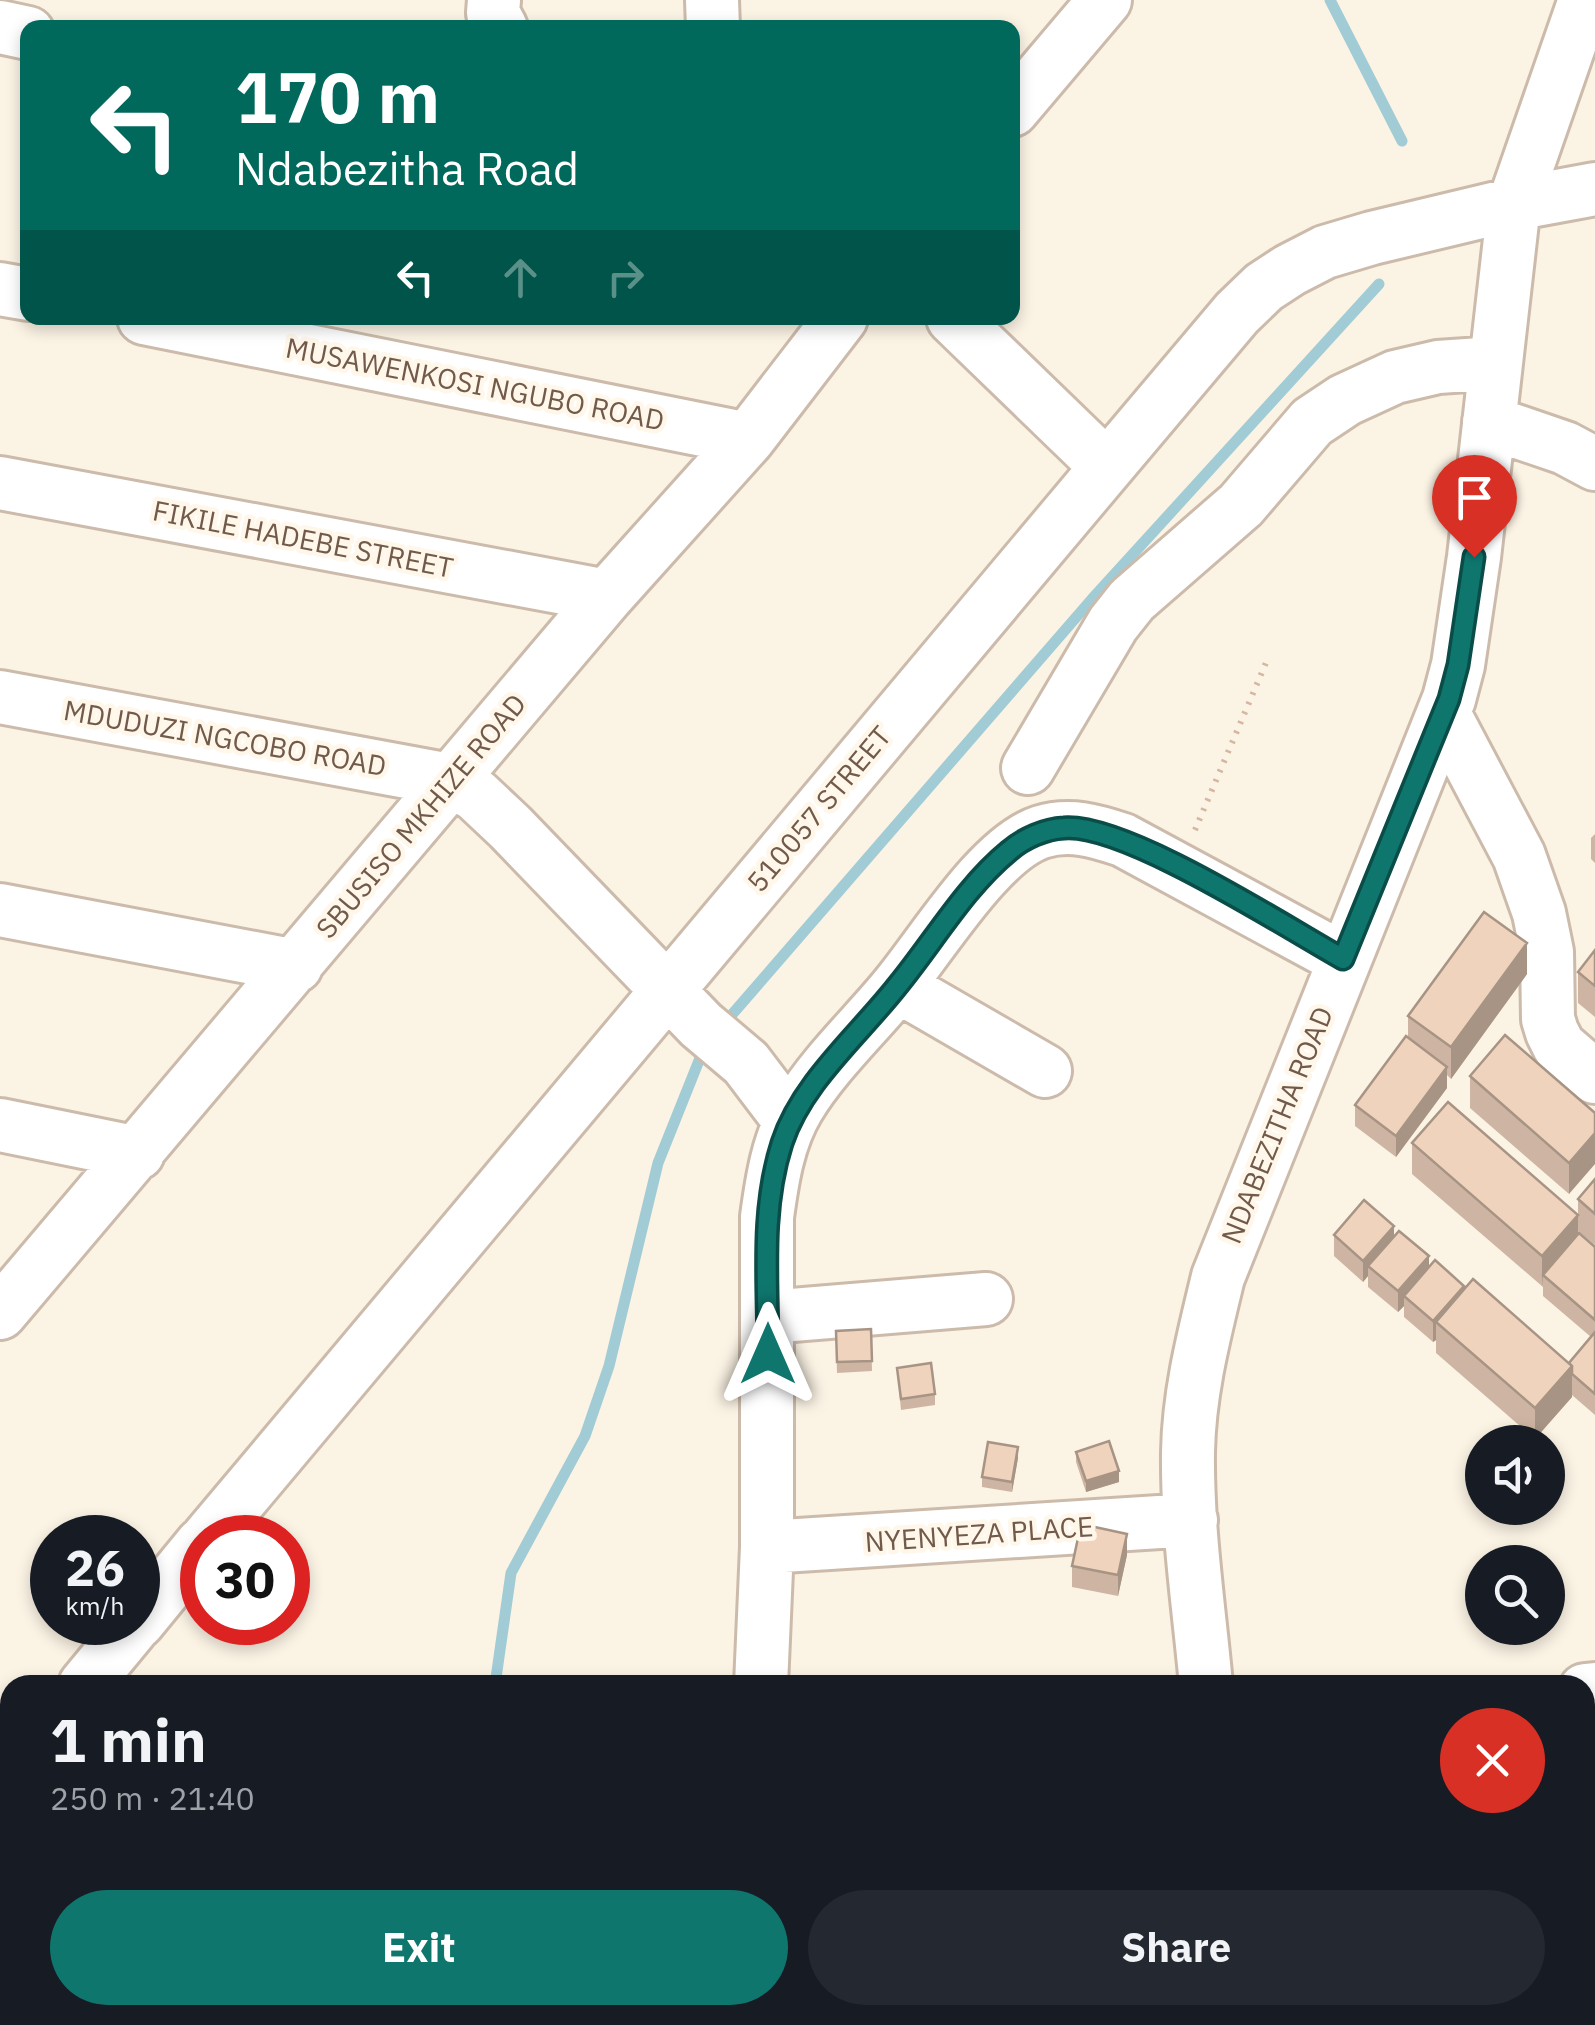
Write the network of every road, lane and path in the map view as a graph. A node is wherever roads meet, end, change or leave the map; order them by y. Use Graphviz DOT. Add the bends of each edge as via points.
graph roads {
  1 [pos="1105,0"];
  2 [pos="1585,0"];
  3 [pos="1020,101"];
  4 [pos="1595,189"];
  5 [pos="1514,204"];
  6 [pos="179,325"];
  7 [pos="836,325"];
  8 [pos="960,325"];
  9 [pos="1496,363"];
  10 [pos="1489,422"];
  11 [pos="748,439"];
  12 [pos="1595,464"];
  13 [pos="1106,466"];
  14 [pos="0,483"];
  15 [pos="606,596"];
  16 [pos="1268,658"];
  17 [pos="0,697"];
  18 [pos="1444,714"];
  19 [pos="1028,768"];
  20 [pos="450,780"];
  21 [pos="1179,868"];
  22 [pos="0,910"];
  23 [pos="1343,959"];
  24 [pos="296,966"];
  25 [pos="898,986"];
  26 [pos="668,989"];
  27 [pos="1045,1071"];
  28 [pos="1595,1077"];
  29 [pos="790,1121"];
  30 [pos="0,1125"];
  31 [pos="138,1153"];
  32 [pos="986,1299"];
  33 [pos="0,1313"];
  34 [pos="768,1317"];
  35 [pos="227,1515"];
  36 [pos="1191,1520"];
  37 [pos="767,1547"];
  38 [pos="180,1570"];
  39 [pos="160,1594"];
  40 [pos="118,1645"];
  41 [pos="93,1675"];
  42 [pos="761,1675"];
  43 [pos="1205,1675"];
  1 -- 3 [label="street"];
  2 -- 5 [label="street, NDABEZITHA ROAD"];
  4 -- 5 [label="street, 510057 STREET"];
  5 -- 9 [label="street, NDABEZITHA ROAD"];
  5 -- 13 [label="street, 510057 STREET" via="1325,252 1277,278 1237,313"];
  6 -- 11 [label="street, MUSAWENKOSI NGUBO ROAD"];
  7 -- 11 [label="street, SBUSISO MKHIZE ROAD"];
  8 -- 13 [label="street"];
  9 -- 10 [label="street, NDABEZITHA ROAD"];
  9 -- 19 [label="street" via="1396,376 1312,422 1241,504 1132,600"];
  10 -- 12 [label="street"];
  10 -- 18 [label="street, NDABEZITHA ROAD" via="1458,665"];
  11 -- 15 [label="street, SBUSISO MKHIZE ROAD"];
  13 -- 26 [label="street, 510057 STREET"];
  14 -- 15 [label="street, FIKILE HADEBE STREET"];
  15 -- 20 [label="street, SBUSISO MKHIZE ROAD"];
  16 -- 21 [label="path"];
  17 -- 20 [label="street, MDUDUZI NGCOBO ROAD"];
  18 -- 23 [label="street, NDABEZITHA ROAD"];
  18 -- 28 [label="street" via="1518,856 1539,913 1552,1032"];
  20 -- 24 [label="street, SBUSISO MKHIZE ROAD"];
  20 -- 26 [label="street" via="510,827"];
  21 -- 23 [label="street"];
  21 -- 25 [label="street" via="1092,830 1038,833 983,877"];
  22 -- 24 [label="street"];
  23 -- 36 [label="street, NDABEZITHA ROAD" via="1218,1276 1195,1375"];
  24 -- 31 [label="street, SBUSISO MKHIZE ROAD"];
  25 -- 27 [label="street"];
  25 -- 29 [label="street"];
  26 -- 29 [label="street" via="746,1063"];
  26 -- 35 [label="street, 510057 STREET"];
  29 -- 34 [label="street" via="767,1217"];
  30 -- 31 [label="street"];
  31 -- 33 [label="street, SBUSISO MKHIZE ROAD"];
  32 -- 34 [label="street"];
  34 -- 37 [label="street"];
  36 -- 37 [label="street, NYENYEZA PLACE"];
  36 -- 43 [label="street, NDABEZITHA ROAD"];
  37 -- 42 [label="street"];
  38 -- 39 [label="street"];
  40 -- 41 [label="street"];
}
